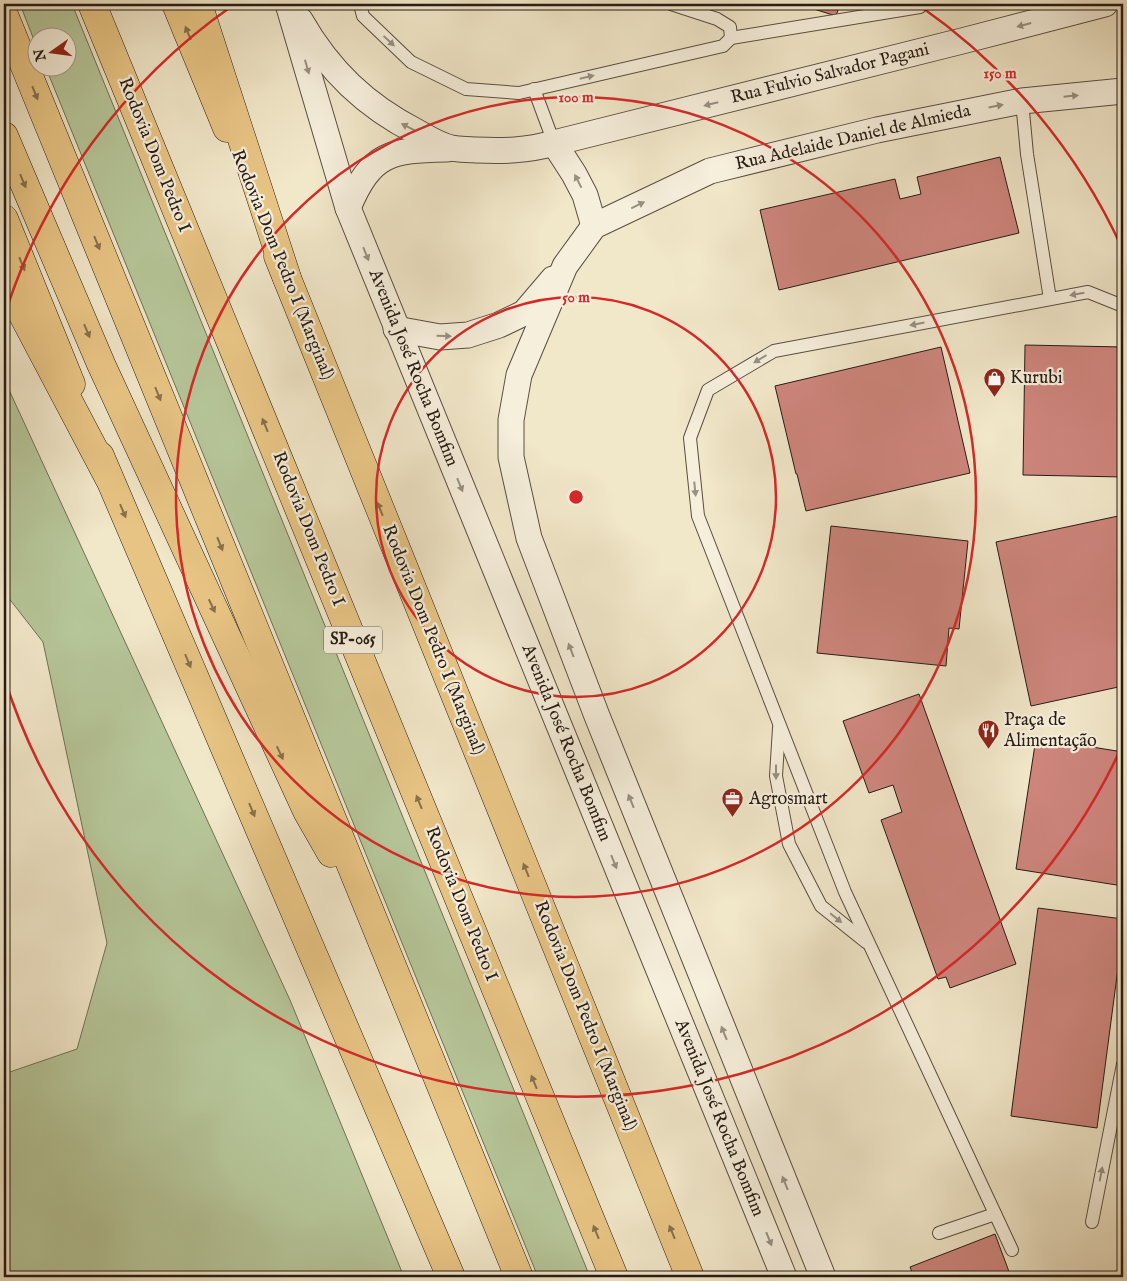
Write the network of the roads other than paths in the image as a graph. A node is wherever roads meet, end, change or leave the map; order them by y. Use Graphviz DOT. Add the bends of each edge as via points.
graph roads {
  1 [pos="92,4"];
  2 [pos="176,4"];
  3 [pos="198,4"];
  4 [pos="290,4"];
  5 [pos="360,4"];
  6 [pos="671,4"];
  7 [pos="922,4"];
  8 [pos="1105,4"];
  9 [pos="4,16"];
  10 [pos="731,38"];
  11 [pos="534,89"];
  12 [pos="1123,91"];
  13 [pos="1022,101"];
  14 [pos="4,136"];
  15 [pos="554,142"];
  16 [pos="452,148"];
  17 [pos="348,208"];
  18 [pos="4,219"];
  19 [pos="594,226"];
  20 [pos="565,266"];
  21 [pos="287,278"];
  22 [pos="4,279"];
  23 [pos="1050,299"];
  24 [pos="1123,306"];
  25 [pos="396,329"];
  26 [pos="109,478"];
  27 [pos="779,723"];
  28 [pos="870,945"];
  29 [pos="384,946"];
  30 [pos="1123,1064"];
  31 [pos="995,1214"];
  32 [pos="1092,1222"];
  33 [pos="939,1234"];
  34 [pos="1012,1250"];
  35 [pos="450,1277"];
  36 [pos="519,1277"];
  37 [pos="614,1277"];
  38 [pos="690,1277"];
  39 [pos="784,1277"];
  40 [pos="823,1277"];
  37 -- 1 [label="highway, Rodovia Dom Pedro I / SP-065, one-way"];
  21 -- 2 [label="highway, Rodovia Dom Pedro I (Marginal), one-way"];
  3 -- 21 [label="highway"];
  16 -- 4 [label="street, one-way" via="394,121 368,102 343,79"];
  4 -- 17 [label="street, Avenida José Rocha Bomfim, one-way"];
  5 -- 11 [label="lane, one-way" via="363,16 411,62 466,89 519,92"];
  6 -- 10 [label="lane" via="717,19 730,27"];
  7 -- 10 [label="lane" via="920,7"];
  8 -- 15 [label="street, Rua Fulvio Salvador Pagani, one-way"];
  9 -- 29 [label="highway, one-way"];
  11 -- 10 [label="lane, one-way" via="723,46"];
  11 -- 15 [label="lane"];
  13 -- 12 [label="street, Rua Adelaide Daniel de Almieda, one-way"];
  19 -- 13 [label="street, Rua Adelaide Daniel de Almieda, one-way" via="710,171 877,130"];
  13 -- 23 [label="lane"];
  14 -- 29 [label="highway, one-way" via="101,364 306,811"];
  15 -- 16 [label="street, Rua Fulvio Salvador Pagani" via="514,151"];
  19 -- 15 [label="street, one-way" via="585,194"];
  16 -- 17 [label="street, Rua Fulvio Salvador Pagani" via="417,149 382,159 358,185"];
  17 -- 25 [label="street, Avenida José Rocha Bomfim, one-way"];
  18 -- 26 [label="highway, one-way"];
  19 -- 20 [label="street, Avenida José Rocha Bomfim"];
  25 -- 20 [label="street, one-way" via="440,337 468,335 499,325 524,313"];
  40 -- 20 [label="street, Avenida José Rocha Bomfim, one-way" via="600,726 529,538 511,457 511,420 519,375"];
  38 -- 21 [label="highway, Rodovia Dom Pedro I (Marginal), one-way"];
  22 -- 26 [label="highway"];
  24 -- 23 [label="lane, one-way" via="1088,292"];
  23 -- 27 [label="lane, one-way" via="774,351 708,390 690,438 698,516"];
  25 -- 39 [label="street, Avenida José Rocha Bomfim, one-way"];
  26 -- 35 [label="highway, one-way"];
  27 -- 28 [label="lane" via="845,892"];
  27 -- 28 [label="lane, one-way" via="776,776 789,844 821,906"];
  28 -- 31 [label="lane"];
  29 -- 36 [label="highway"];
  32 -- 30 [label="lane, one-way"];
  31 -- 33 [label="lane"];
  31 -- 34 [label="lane"];
}
